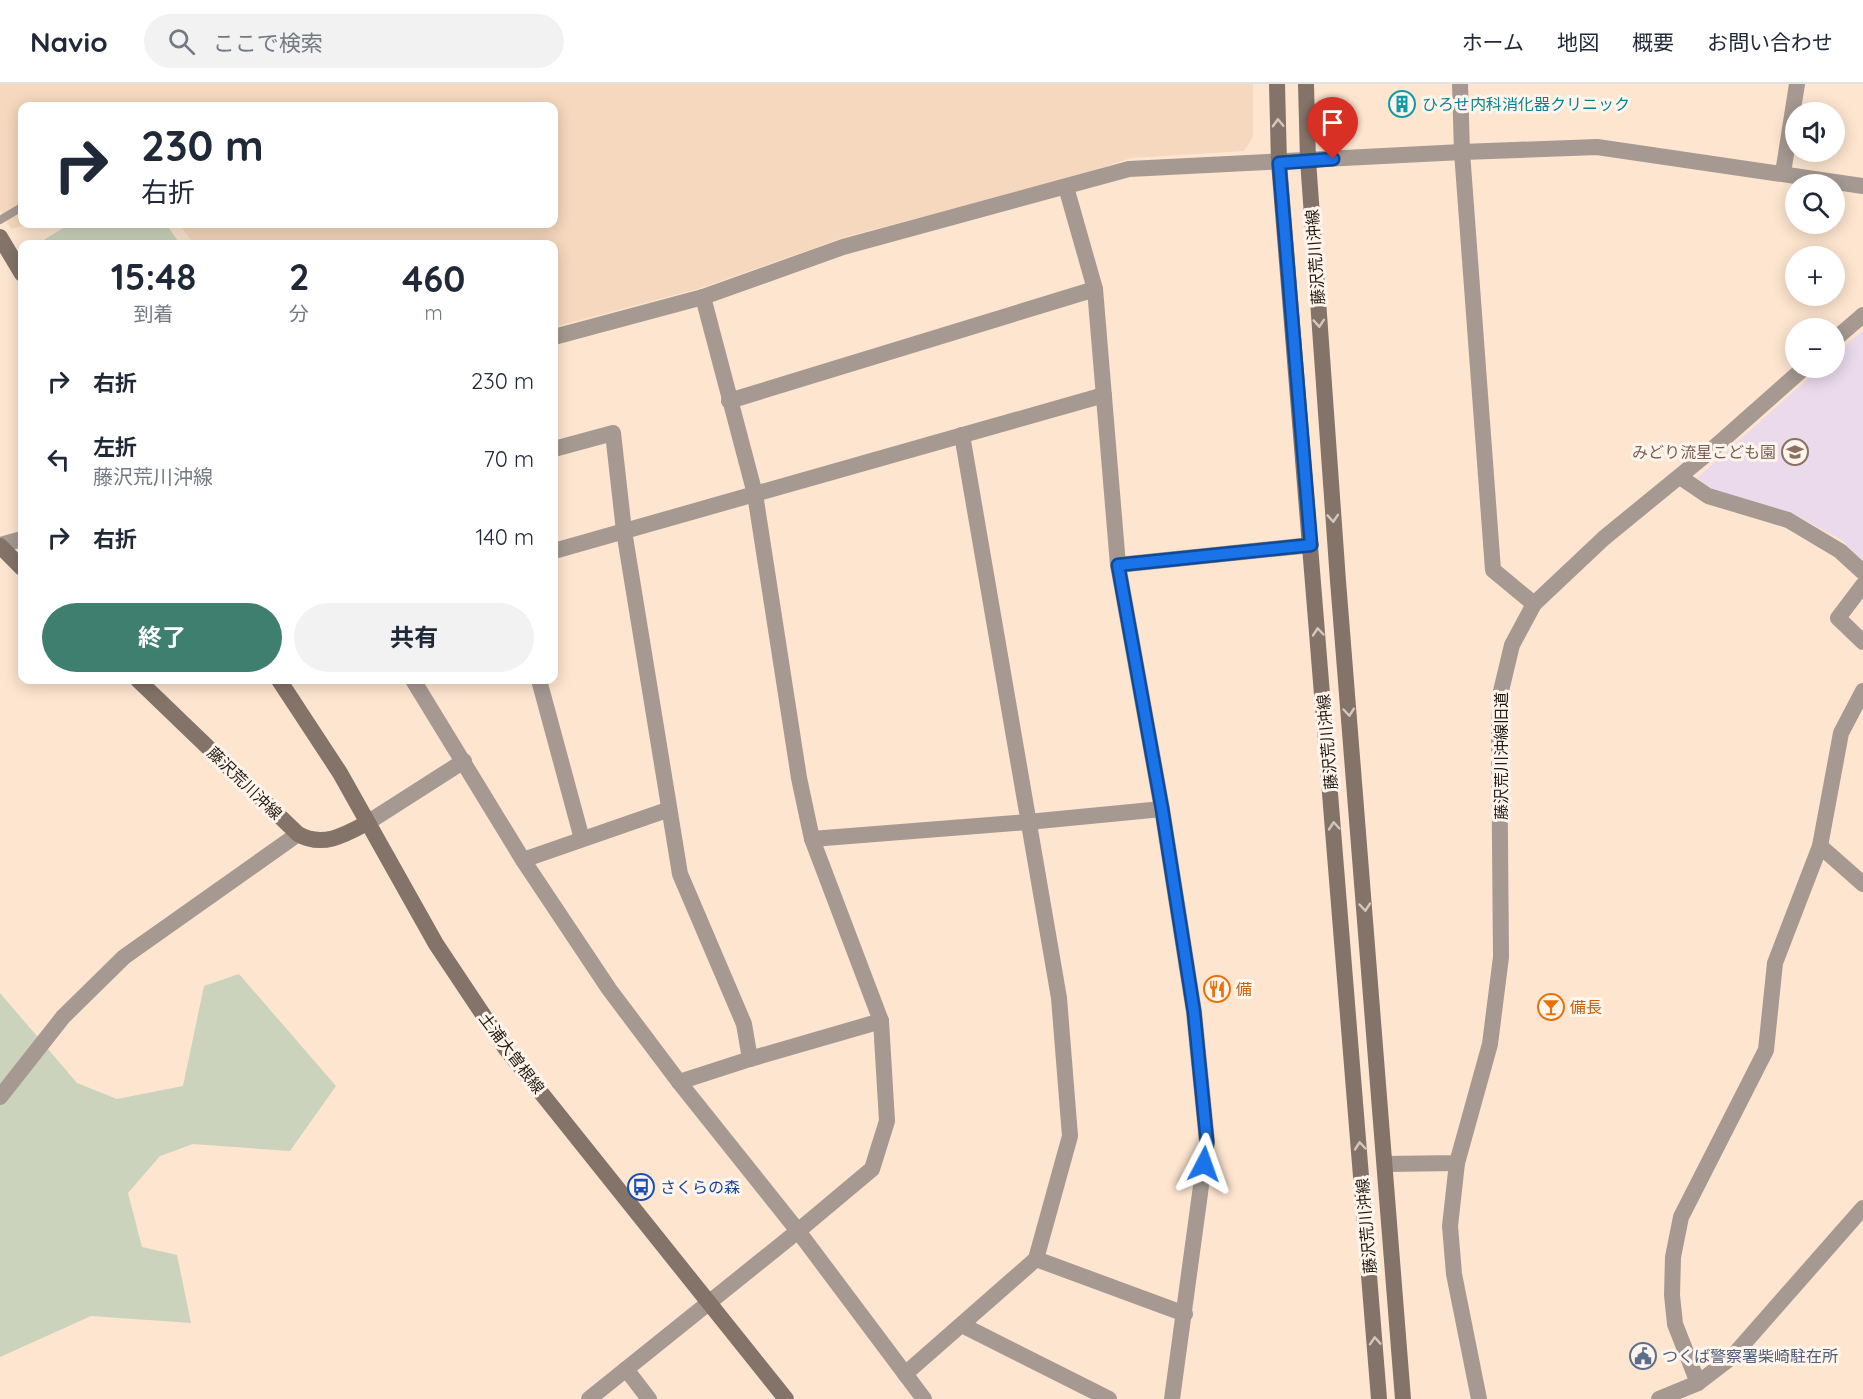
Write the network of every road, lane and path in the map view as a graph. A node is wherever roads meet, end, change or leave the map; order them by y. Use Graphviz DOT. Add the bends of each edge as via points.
graph roads {
  1 [pos="1277,84"];
  2 [pos="1306,84"];
  3 [pos="1460,84"];
  4 [pos="1797,84"];
  5 [pos="1462,152"];
  6 [pos="1308,160"];
  7 [pos="1279,163"];
  8 [pos="1783,173"];
  9 [pos="1863,186"];
  10 [pos="1066,187"];
  11 [pos="18,209"];
  12 [pos="0,220"];
  13 [pos="0,237"];
  14 [pos="18,267"];
  15 [pos="1095,289"];
  16 [pos="703,297"];
  17 [pos="1863,315"];
  18 [pos="1845,331"];
  19 [pos="558,336"];
  20 [pos="1793,378"];
  21 [pos="1104,395"];
  22 [pos="729,401"];
  23 [pos="962,435"];
  24 [pos="558,448"];
  25 [pos="1680,477"];
  26 [pos="755,494"];
  27 [pos="624,531"];
  28 [pos="18,540"];
  29 [pos="0,545"];
  30 [pos="1311,545"];
  31 [pos="558,550"];
  32 [pos="18,564"];
  33 [pos="1118,565"];
  34 [pos="1863,572"];
  35 [pos="1863,585"];
  36 [pos="1534,604"];
  37 [pos="1863,642"];
  38 [pos="142,684"];
  39 [pos="282,684"];
  40 [pos="416,684"];
  41 [pos="540,684"];
  42 [pos="1863,691"];
  43 [pos="464,761"];
  44 [pos="1162,809"];
  45 [pos="668,810"];
  46 [pos="1028,822"];
  47 [pos="367,823"];
  48 [pos="298,834"];
  49 [pos="582,839"];
  50 [pos="812,839"];
  51 [pos="1820,846"];
  52 [pos="523,860"];
  53 [pos="1863,884"];
  54 [pos="881,1021"];
  55 [pos="750,1059"];
  56 [pos="680,1083"];
  57 [pos="0,1097"];
  58 [pos="1456,1162"];
  59 [pos="1386,1164"];
  60 [pos="1863,1208"];
  61 [pos="798,1231"];
  62 [pos="1036,1258"];
  63 [pos="710,1302"];
  64 [pos="1185,1314"];
  65 [pos="962,1325"];
  66 [pos="626,1369"];
  67 [pos="905,1374"];
  68 [pos="1698,1383"];
  69 [pos="589,1399"];
  70 [pos="649,1399"];
  71 [pos="786,1399"];
  72 [pos="924,1399"];
  73 [pos="1109,1399"];
  74 [pos="1172,1399"];
  75 [pos="1379,1399"];
  76 [pos="1403,1399"];
  77 [pos="1479,1399"];
  78 [pos="1659,1399"];
  7 -- 1 [label="main road, 藤沢荒川沖線, one-way"];
  2 -- 6 [label="main road, 藤沢荒川沖線"];
  3 -- 5 [label="street"];
  4 -- 8 [label="street"];
  5 -- 6 [label="street"];
  5 -- 8 [label="street" via="1598,147"];
  5 -- 36 [label="street" via="1493,570"];
  6 -- 7 [label="street"];
  6 -- 59 [label="main road, 藤沢荒川沖線, one-way"];
  7 -- 10 [label="street" via="1129,169"];
  7 -- 30 [label="main road, 藤沢荒川沖線"];
  8 -- 9 [label="street"];
  10 -- 15 [label="street"];
  10 -- 16 [label="street" via="843,247"];
  11 -- 12 [label="lane"];
  13 -- 14 [label="main road"];
  15 -- 21 [label="street"];
  15 -- 22 [label="street"];
  16 -- 19 [label="street"];
  16 -- 22 [label="street"];
  17 -- 18 [label="street"];
  20 -- 25 [label="street, 藤沢荒川沖線旧道"];
  21 -- 23 [label="street"];
  21 -- 33 [label="street"];
  22 -- 26 [label="street"];
  23 -- 26 [label="street"];
  23 -- 46 [label="street"];
  24 -- 27 [label="street" via="613,433"];
  25 -- 34 [label="street" via="1708,496 1788,520 1840,551"];
  25 -- 36 [label="street, 藤沢荒川沖線旧道" via="1604,538"];
  26 -- 27 [label="street"];
  26 -- 50 [label="street"];
  27 -- 31 [label="street"];
  27 -- 45 [label="street"];
  28 -- 29 [label="street"];
  29 -- 32 [label="main road"];
  30 -- 33 [label="street"];
  75 -- 30 [label="main road, 藤沢荒川沖線, one-way"];
  33 -- 44 [label="street"];
  35 -- 37 [label="street" via="1838,618"];
  36 -- 58 [label="street, 藤沢荒川沖線旧道" via="1512,645 1500,691 1502,957 1490,1044"];
  38 -- 48 [label="main road, 藤沢荒川沖線"];
  39 -- 47 [label="main road, 土浦大曽根線" via="340,773"];
  40 -- 43 [label="street"];
  41 -- 49 [label="street"];
  42 -- 51 [label="street" via="1841,733"];
  43 -- 47 [label="street"];
  43 -- 52 [label="street"];
  44 -- 46 [label="street"];
  44 -- 64 [label="street" via="1194,1012 1207,1142"];
  45 -- 49 [label="street"];
  45 -- 55 [label="street" via="680,874 744,1024"];
  46 -- 50 [label="street"];
  46 -- 62 [label="street" via="1059,998 1070,1136"];
  47 -- 48 [label="main road" via="318,841"];
  47 -- 63 [label="main road, 土浦大曽根線" via="436,944 501,1041"];
  48 -- 57 [label="street" via="124,957 63,1017"];
  49 -- 52 [label="street"];
  50 -- 54 [label="street"];
  51 -- 53 [label="street"];
  51 -- 68 [label="street" via="1775,963 1766,1050 1681,1217 1672,1257 1673,1305 1675,1324"];
  52 -- 56 [label="street" via="609,989"];
  54 -- 55 [label="street"];
  54 -- 61 [label="street" via="887,1122 872,1169"];
  55 -- 56 [label="street"];
  56 -- 61 [label="street"];
  58 -- 59 [label="street"];
  58 -- 77 [label="street, 藤沢荒川沖線旧道" via="1450,1226 1454,1274"];
  59 -- 76 [label="main road, 藤沢荒川沖線"];
  60 -- 68 [label="street" via="1732,1357"];
  61 -- 63 [label="street"];
  61 -- 67 [label="street"];
  62 -- 64 [label="street"];
  62 -- 65 [label="street"];
  63 -- 66 [label="street"];
  63 -- 71 [label="main road, 土浦大曽根線"];
  64 -- 74 [label="street"];
  65 -- 67 [label="street"];
  65 -- 73 [label="street"];
  66 -- 69 [label="street"];
  66 -- 70 [label="street"];
  67 -- 72 [label="street"];
  68 -- 78 [label="street"];
}
